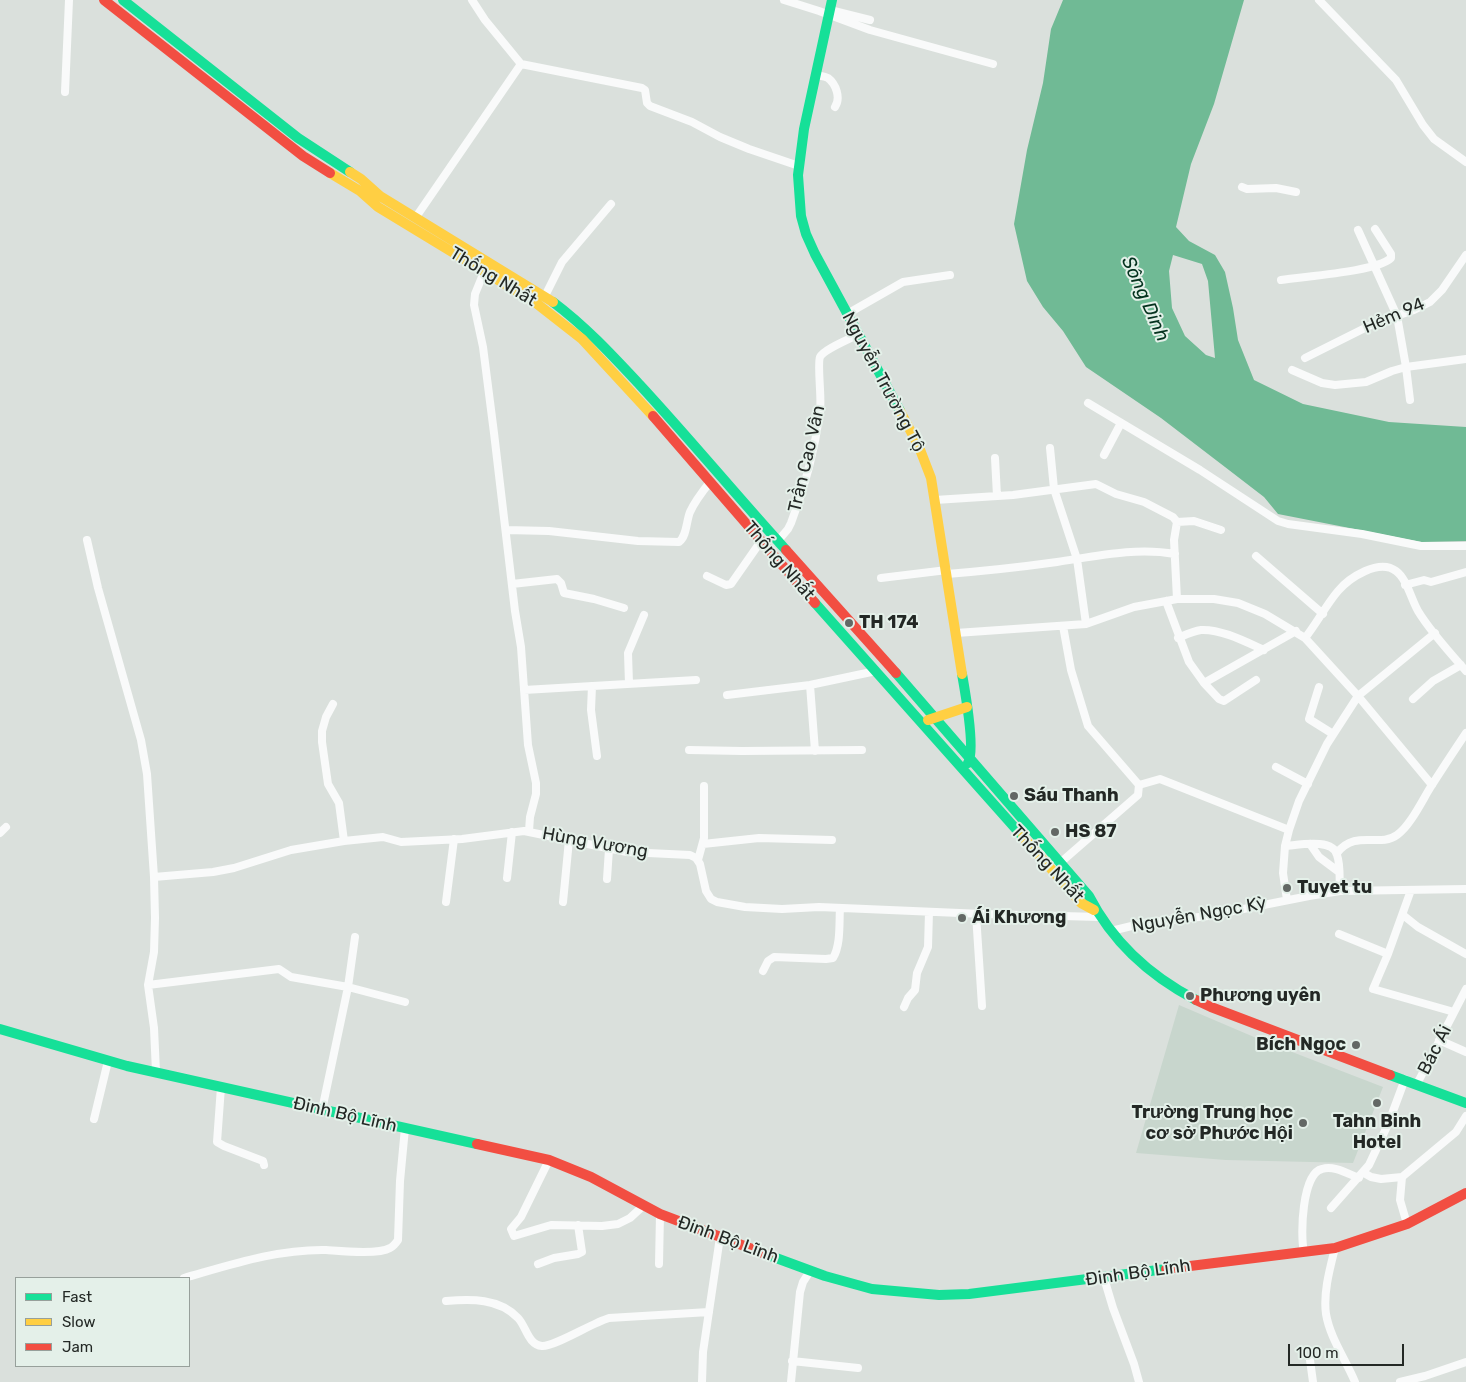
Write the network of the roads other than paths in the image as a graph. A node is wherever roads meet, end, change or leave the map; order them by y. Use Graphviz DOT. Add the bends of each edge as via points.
graph roads {
  1 [pos="69,0"];
  2 [pos="104,0"];
  3 [pos="123,0"];
  4 [pos="472,0"];
  5 [pos="784,0"];
  6 [pos="1319,0"];
  7 [pos="830,8"];
  8 [pos="870,20"];
  9 [pos="188,50"];
  10 [pos="180,58"];
  11 [pos="521,64"];
  12 [pos="993,64"];
  13 [pos="816,75"];
  14 [pos="65,92"];
  15 [pos="834,106"];
  16 [pos="1466,162"];
  17 [pos="799,166"];
  18 [pos="1242,188"];
  19 [pos="1296,192"];
  20 [pos="611,204"];
  21 [pos="416,217"];
  22 [pos="430,226"];
  23 [pos="1375,229"];
  24 [pos="1358,230"];
  25 [pos="423,234"];
  26 [pos="1466,255"];
  27 [pos="1373,266"];
  28 [pos="484,272"];
  29 [pos="950,275"];
  30 [pos="1281,280"];
  31 [pos="545,296"];
  32 [pos="847,314"];
  33 [pos="1397,316"];
  34 [pos="859,334"];
  35 [pos="1305,358"];
  36 [pos="1466,359"];
  37 [pos="1406,367"];
  38 [pos="1292,370"];
  39 [pos="1410,400"];
  40 [pos="1088,403"];
  41 [pos="1121,423"];
  42 [pos="1050,448"];
  43 [pos="1104,455"];
  44 [pos="995,458"];
  45 [pos="710,482"];
  46 [pos="1054,489"];
  47 [pos="998,496"];
  48 [pos="936,500"];
  49 [pos="1177,522"];
  50 [pos="506,530"];
  51 [pos="1220,530"];
  52 [pos="88,540"];
  53 [pos="761,540"];
  54 [pos="777,542"];
  55 [pos="1466,546"];
  56 [pos="1175,554"];
  57 [pos="1256,556"];
  58 [pos="1077,558"];
  59 [pos="794,561"];
  60 [pos="785,568"];
  61 [pos="947,572"];
  62 [pos="1466,572"];
  63 [pos="708,576"];
  64 [pos="882,578"];
  65 [pos="512,584"];
  66 [pos="1406,585"];
  67 [pos="1178,600"];
  68 [pos="1166,601"];
  69 [pos="624,608"];
  70 [pos="1323,614"];
  71 [pos="644,615"];
  72 [pos="1086,624"];
  73 [pos="1063,626"];
  74 [pos="1296,631"];
  75 [pos="956,632"];
  76 [pos="1435,634"];
  77 [pos="1178,638"];
  78 [pos="1305,638"];
  79 [pos="1264,650"];
  80 [pos="1464,668"];
  81 [pos="876,671"];
  82 [pos="696,680"];
  83 [pos="1256,680"];
  84 [pos="1204,683"];
  85 [pos="629,684"];
  86 [pos="810,685"];
  87 [pos="592,686"];
  88 [pos="1319,687"];
  89 [pos="524,690"];
  90 [pos="726,695"];
  91 [pos="1358,696"];
  92 [pos="1413,699"];
  93 [pos="333,704"];
  94 [pos="967,707"];
  95 [pos="932,717"];
  96 [pos="922,723"];
  97 [pos="1466,733"];
  98 [pos="1332,734"];
  99 [pos="689,750"];
  100 [pos="862,750"];
  101 [pos="815,751"];
  102 [pos="598,756"];
  103 [pos="970,760"];
  104 [pos="1276,767"];
  105 [pos="962,768"];
  106 [pos="1138,784"];
  107 [pos="1308,784"];
  108 [pos="1432,785"];
  109 [pos="704,786"];
  110 [pos="1289,830"];
  111 [pos="529,831"];
  112 [pos="512,832"];
  113 [pos="454,839"];
  114 [pos="569,840"];
  115 [pos="832,840"];
  116 [pos="344,841"];
  117 [pos="703,844"];
  118 [pos="1310,844"];
  119 [pos="1285,846"];
  120 [pos="609,849"];
  121 [pos="1337,853"];
  122 [pos="698,860"];
  123 [pos="1060,863"];
  124 [pos="1339,872"];
  125 [pos="154,877"];
  126 [pos="507,878"];
  127 [pos="607,879"];
  128 [pos="1466,889"];
  129 [pos="1411,890"];
  130 [pos="1340,891"];
  131 [pos="1287,900"];
  132 [pos="446,902"];
  133 [pos="563,902"];
  134 [pos="840,908"];
  135 [pos="929,912"];
  136 [pos="976,914"];
  137 [pos="1097,914"];
  138 [pos="1403,916"];
  139 [pos="1110,931"];
  140 [pos="1339,934"];
  141 [pos="355,937"];
  142 [pos="1388,954"];
  143 [pos="1466,954"];
  144 [pos="763,971"];
  145 [pos="148,985"];
  146 [pos="348,987"];
  147 [pos="1466,989"];
  148 [pos="405,1002"];
  149 [pos="982,1006"];
  150 [pos="904,1007"];
  151 [pos="1454,1012"];
  152 [pos="0,1029"];
  153 [pos="1439,1040"];
  154 [pos="1466,1052"];
  155 [pos="108,1061"];
  156 [pos="156,1072"];
  157 [pos="1405,1079"];
  158 [pos="1418,1084"];
  159 [pos="221,1087"];
  160 [pos="1466,1103"];
  161 [pos="322,1110"];
  162 [pos="1466,1116"];
  163 [pos="94,1119"];
  164 [pos="405,1128"];
  165 [pos="549,1160"];
  166 [pos="264,1165"];
  167 [pos="1362,1175"];
  168 [pos="1402,1177"];
  169 [pos="1466,1193"];
  170 [pos="643,1206"];
  171 [pos="1331,1208"];
  172 [pos="660,1214"];
  173 [pos="1407,1224"];
  174 [pos="578,1226"];
  175 [pos="720,1237"];
  176 [pos="1335,1248"];
  177 [pos="1304,1252"];
  178 [pos="538,1264"];
  179 [pos="659,1264"];
  180 [pos="810,1271"];
  181 [pos="188,1277"];
  182 [pos="1104,1278"];
  183 [pos="446,1301"];
  184 [pos="709,1312"];
  185 [pos="1310,1360"];
  186 [pos="792,1361"];
  187 [pos="1466,1362"];
  188 [pos="858,1368"];
  189 [pos="702,1382"];
  190 [pos="791,1382"];
  191 [pos="1139,1382"];
  192 [pos="1313,1382"];
  193 [pos="1355,1382"];
  194 [pos="1400,1382"];
  1 -- 14 [label="street"];
  2 -- 10 [label="main road, Thống Nhất"];
  3 -- 9 [label="main road, Thống Nhất"];
  4 -- 11 [label="street" via="484,20"];
  5 -- 7 [label="street"];
  6 -- 16 [label="street" via="1396,80 1434,139"];
  7 -- 8 [label="street"];
  7 -- 12 [label="street" via="870,30"];
  7 -- 13 [label="main road, Nguyễn Trường Tộ"];
  9 -- 10 [label="main road"];
  9 -- 21 [label="main road, Thống Nhất" via="298,138 361,179 380,196"];
  10 -- 25 [label="main road, Thống Nhất" via="303,156"];
  11 -- 17 [label="street" via="642,88 650,106 749,149"];
  11 -- 21 [label="street"];
  13 -- 15 [label="street" via="825,76 834,85 838,96"];
  13 -- 17 [label="main road, Nguyễn Trường Tộ"];
  17 -- 32 [label="main road, Nguyễn Trường Tộ" via="798,196 806,234"];
  18 -- 19 [label="street" via="1276,188"];
  20 -- 31 [label="street" via="562,262"];
  21 -- 22 [label="main road, Thống Nhất"];
  22 -- 25 [label="main road"];
  22 -- 31 [label="main road, Thống Nhất"];
  23 -- 27 [label="street" via="1392,256"];
  24 -- 27 [label="street"];
  25 -- 28 [label="main road, Thống Nhất"];
  26 -- 33 [label="street, Hẻm 94" via="1436,298"];
  27 -- 30 [label="street"];
  27 -- 33 [label="street"];
  28 -- 45 [label="main road, Thống Nhất" via="546,310 582,339"];
  28 -- 50 [label="street" via="474,305 483,347"];
  29 -- 32 [label="street" via="903,282"];
  31 -- 54 [label="main road, Thống Nhất" via="575,318 606,348 679,427"];
  32 -- 34 [label="main road, Nguyễn Trường Tộ"];
  33 -- 35 [label="street, Hẻm 94" via="1373,324"];
  33 -- 37 [label="street"];
  34 -- 48 [label="main road, Nguyễn Trường Tộ" via="919,447"];
  34 -- 54 [label="street, Trần Cao Vân" via="820,357 820,411 809,463 792,523"];
  36 -- 37 [label="street"];
  37 -- 38 [label="street" via="1366,382 1335,385"];
  37 -- 39 [label="street"];
  40 -- 41 [label="street"];
  41 -- 43 [label="street"];
  41 -- 55 [label="street" via="1278,522 1421,546"];
  42 -- 46 [label="street"];
  44 -- 47 [label="street"];
  45 -- 50 [label="street" via="692,508 679,542"];
  45 -- 53 [label="main road, Thống Nhất"];
  46 -- 47 [label="street"];
  46 -- 49 [label="street" via="1099,484 1116,494 1144,502"];
  46 -- 58 [label="street"];
  47 -- 48 [label="street"];
  48 -- 61 [label="main road, Nguyễn Trường Tộ"];
  49 -- 51 [label="street" via="1194,522"];
  49 -- 56 [label="street"];
  50 -- 65 [label="street"];
  52 -- 125 [label="street" via="98,588 141,740 148,782"];
  53 -- 60 [label="main road, Thống Nhất"];
  53 -- 63 [label="street" via="731,584"];
  54 -- 59 [label="main road, Thống Nhất"];
  56 -- 58 [label="street" via="1146,551"];
  56 -- 67 [label="street"];
  57 -- 70 [label="street"];
  58 -- 61 [label="street" via="1011,568"];
  58 -- 72 [label="street"];
  59 -- 60 [label="main road"];
  59 -- 95 [label="main road, Thống Nhất"];
  60 -- 81 [label="main road, Thống Nhất"];
  61 -- 64 [label="street"];
  61 -- 75 [label="main road, Nguyễn Trường Tộ"];
  62 -- 66 [label="street"];
  65 -- 69 [label="street" via="557,579 564,593"];
  65 -- 89 [label="street"];
  66 -- 70 [label="street" via="1393,569 1363,572 1339,590"];
  66 -- 76 [label="street" via="1418,611"];
  67 -- 68 [label="street"];
  67 -- 74 [label="street" via="1214,599 1238,603"];
  68 -- 72 [label="street" via="1134,607"];
  68 -- 77 [label="street"];
  70 -- 78 [label="street"];
  71 -- 85 [label="street" via="628,653"];
  72 -- 73 [label="street"];
  73 -- 75 [label="street"];
  73 -- 106 [label="street" via="1071,670 1088,726"];
  74 -- 78 [label="street"];
  74 -- 79 [label="street"];
  75 -- 94 [label="main road, Nguyễn Trường Tộ"];
  76 -- 80 [label="street"];
  76 -- 91 [label="street"];
  77 -- 79 [label="street" via="1208,631 1231,636"];
  77 -- 84 [label="street" via="1192,669"];
  78 -- 91 [label="street"];
  79 -- 84 [label="street"];
  80 -- 92 [label="street" via="1433,682"];
  81 -- 86 [label="street"];
  81 -- 96 [label="main road, Thống Nhất"];
  82 -- 85 [label="street"];
  83 -- 84 [label="street" via="1224,701"];
  85 -- 87 [label="street"];
  86 -- 90 [label="street"];
  86 -- 101 [label="street"];
  87 -- 89 [label="street"];
  87 -- 102 [label="street" via="591,710"];
  88 -- 98 [label="street" via="1309,718"];
  89 -- 111 [label="street" via="527,739 536,788"];
  91 -- 98 [label="street"];
  91 -- 108 [label="street"];
  93 -- 116 [label="street" via="326,717 322,742 328,784 339,803"];
  94 -- 95 [label="main road"];
  94 -- 103 [label="main road, Nguyễn Trường Tộ"];
  95 -- 96 [label="main road"];
  95 -- 103 [label="main road, Thống Nhất"];
  96 -- 105 [label="main road, Thống Nhất"];
  97 -- 108 [label="street"];
  98 -- 107 [label="street"];
  99 -- 101 [label="street"];
  100 -- 101 [label="street"];
  103 -- 105 [label="main road"];
  103 -- 123 [label="main road, Thống Nhất"];
  104 -- 107 [label="street"];
  105 -- 137 [label="main road, Thống Nhất" via="1081,903"];
  106 -- 110 [label="street" via="1160,779"];
  106 -- 123 [label="street" via="1138,795"];
  107 -- 110 [label="street"];
  108 -- 121 [label="street" via="1397,836 1354,841 1345,844"];
  109 -- 117 [label="street"];
  110 -- 119 [label="street"];
  111 -- 112 [label="street, Hùng Vương"];
  111 -- 114 [label="street, Hùng Vương"];
  112 -- 113 [label="street, Hùng Vương"];
  112 -- 126 [label="street"];
  113 -- 116 [label="street, Hùng Vương" via="401,842 383,837"];
  113 -- 132 [label="street"];
  114 -- 120 [label="street, Hùng Vương"];
  114 -- 133 [label="street"];
  115 -- 117 [label="street" via="759,838"];
  116 -- 125 [label="street, Hùng Vương" via="291,850 213,872"];
  117 -- 122 [label="street"];
  118 -- 119 [label="street"];
  118 -- 121 [label="street" via="1329,845"];
  118 -- 124 [label="street" via="1319,857"];
  119 -- 131 [label="street" via="1283,873"];
  120 -- 122 [label="street, Hùng Vương" via="639,854 686,854"];
  120 -- 127 [label="street"];
  121 -- 124 [label="street"];
  122 -- 134 [label="street" via="708,894 713,900 770,909"];
  123 -- 137 [label="main road, Thống Nhất" via="1089,896"];
  124 -- 130 [label="street"];
  125 -- 145 [label="street" via="154,940"];
  128 -- 129 [label="street, Nguyễn Ngọc Kỳ"];
  129 -- 130 [label="street, Nguyễn Ngọc Kỳ"];
  129 -- 138 [label="street"];
  130 -- 131 [label="street, Nguyễn Ngọc Kỳ"];
  131 -- 139 [label="street, Nguyễn Ngọc Kỳ"];
  134 -- 135 [label="street"];
  134 -- 144 [label="street" via="833,958 774,956"];
  135 -- 136 [label="street"];
  135 -- 150 [label="street" via="928,947 917,973 915,990"];
  136 -- 137 [label="street"];
  136 -- 149 [label="street"];
  137 -- 139 [label="main road"];
  138 -- 142 [label="street"];
  138 -- 143 [label="street"];
  139 -- 157 [label="main road" via="1138,959 1196,1000"];
  140 -- 142 [label="street"];
  141 -- 146 [label="street"];
  142 -- 151 [label="street" via="1373,988"];
  145 -- 146 [label="street" via="280,969 291,977"];
  145 -- 156 [label="street"];
  146 -- 148 [label="street"];
  146 -- 161 [label="street"];
  147 -- 151 [label="street, Bác Ái"];
  151 -- 153 [label="street, Bác Ái"];
  152 -- 155 [label="main road, Đinh Bộ Lĩnh"];
  153 -- 154 [label="street"];
  153 -- 158 [label="street, Bác Ái"];
  155 -- 156 [label="main road, Đinh Bộ Lĩnh"];
  155 -- 163 [label="street"];
  156 -- 159 [label="main road, Đinh Bộ Lĩnh"];
  157 -- 158 [label="main road"];
  157 -- 167 [label="street" via="1375,1156"];
  158 -- 160 [label="main road"];
  159 -- 161 [label="main road, Đinh Bộ Lĩnh"];
  159 -- 166 [label="street" via="217,1142 263,1161"];
  161 -- 164 [label="main road, Đinh Bộ Lĩnh"];
  162 -- 168 [label="street" via="1456,1132"];
  164 -- 165 [label="main road, Đinh Bộ Lĩnh"];
  164 -- 181 [label="street" via="398,1240 390,1248 353,1252 282,1252"];
  165 -- 170 [label="main road, Đinh Bộ Lĩnh" via="586,1175"];
  165 -- 174 [label="street" via="512,1232 517,1236 551,1225"];
  167 -- 168 [label="street" via="1381,1179"];
  167 -- 171 [label="street"];
  167 -- 177 [label="street" via="1328,1168 1315,1173 1303,1219"];
  168 -- 173 [label="street" via="1400,1200"];
  169 -- 173 [label="main road, Đinh Bộ Lĩnh"];
  170 -- 172 [label="main road, Đinh Bộ Lĩnh"];
  170 -- 174 [label="street" via="618,1224"];
  172 -- 175 [label="main road, Đinh Bộ Lĩnh"];
  172 -- 179 [label="street"];
  173 -- 176 [label="main road, Đinh Bộ Lĩnh"];
  174 -- 178 [label="street" via="582,1252"];
  175 -- 180 [label="main road, Đinh Bộ Lĩnh"];
  175 -- 184 [label="street"];
  176 -- 177 [label="main road, Đinh Bộ Lĩnh"];
  176 -- 193 [label="street" via="1326,1294 1326,1315"];
  177 -- 182 [label="main road, Đinh Bộ Lĩnh"];
  180 -- 182 [label="main road, Đinh Bộ Lĩnh" via="872,1289 939,1295"];
  180 -- 186 [label="street" via="800,1292"];
  182 -- 191 [label="street"];
  183 -- 184 [label="street" via="482,1300 508,1310 519,1318 534,1342 541,1346 609,1318"];
  184 -- 189 [label="street"];
  185 -- 192 [label="street"];
  186 -- 188 [label="street"];
  186 -- 190 [label="street"];
  187 -- 194 [label="street"];
}
